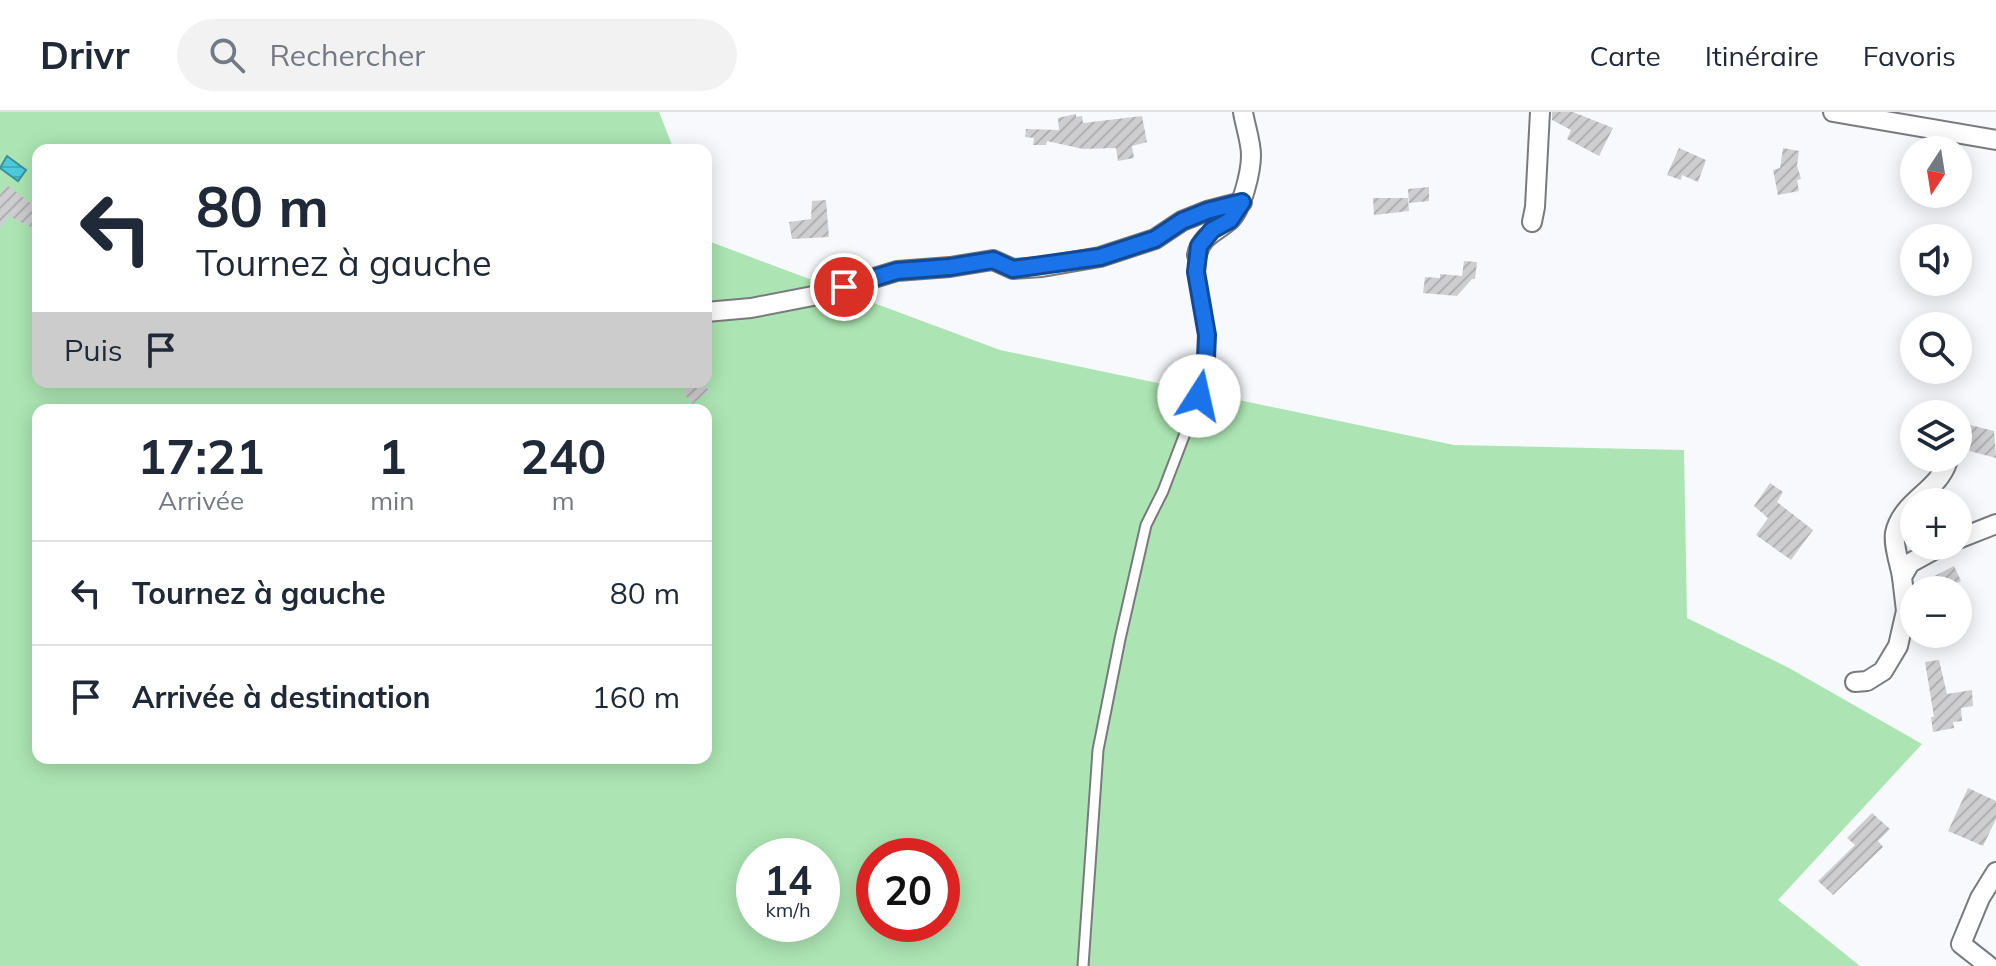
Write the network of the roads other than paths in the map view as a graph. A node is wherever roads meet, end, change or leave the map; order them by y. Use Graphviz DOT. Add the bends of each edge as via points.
graph roads {
  1 [pos="1243,112"];
  2 [pos="1540,112"];
  3 [pos="1833,112"];
  4 [pos="1996,140"];
  5 [pos="1242,202"];
  6 [pos="1532,222"];
  7 [pos="1197,255"];
  8 [pos="712,311"];
  9 [pos="1943,472"];
  10 [pos="1996,524"];
  11 [pos="1972,533"];
  12 [pos="1915,560"];
  13 [pos="1902,576"];
  14 [pos="1903,576"];
  15 [pos="1900,637"];
  16 [pos="1855,682"];
  17 [pos="1996,872"];
  18 [pos="1083,966"];
  19 [pos="1989,966"];
  1 -- 5 [label="street" via="1251,155"];
  2 -- 6 [label="street"];
  3 -- 4 [label="street"];
  5 -- 7 [label="street" via="1230,220 1212,230"];
  5 -- 8 [label="street" via="1207,211 1155,239 1100,257 1013,269 993,260 897,271 818,295"];
  7 -- 18 [label="lane" via="1207,335 1205,381 1146,525 1120,639 1098,750"];
  9 -- 13 [label="street" via="1906,508 1895,535"];
  10 -- 11 [label="street"];
  12 -- 14 [label="street"];
  15 -- 16 [label="street" via="1883,671"];
  17 -- 19 [label="street" via="1961,944"];
}
